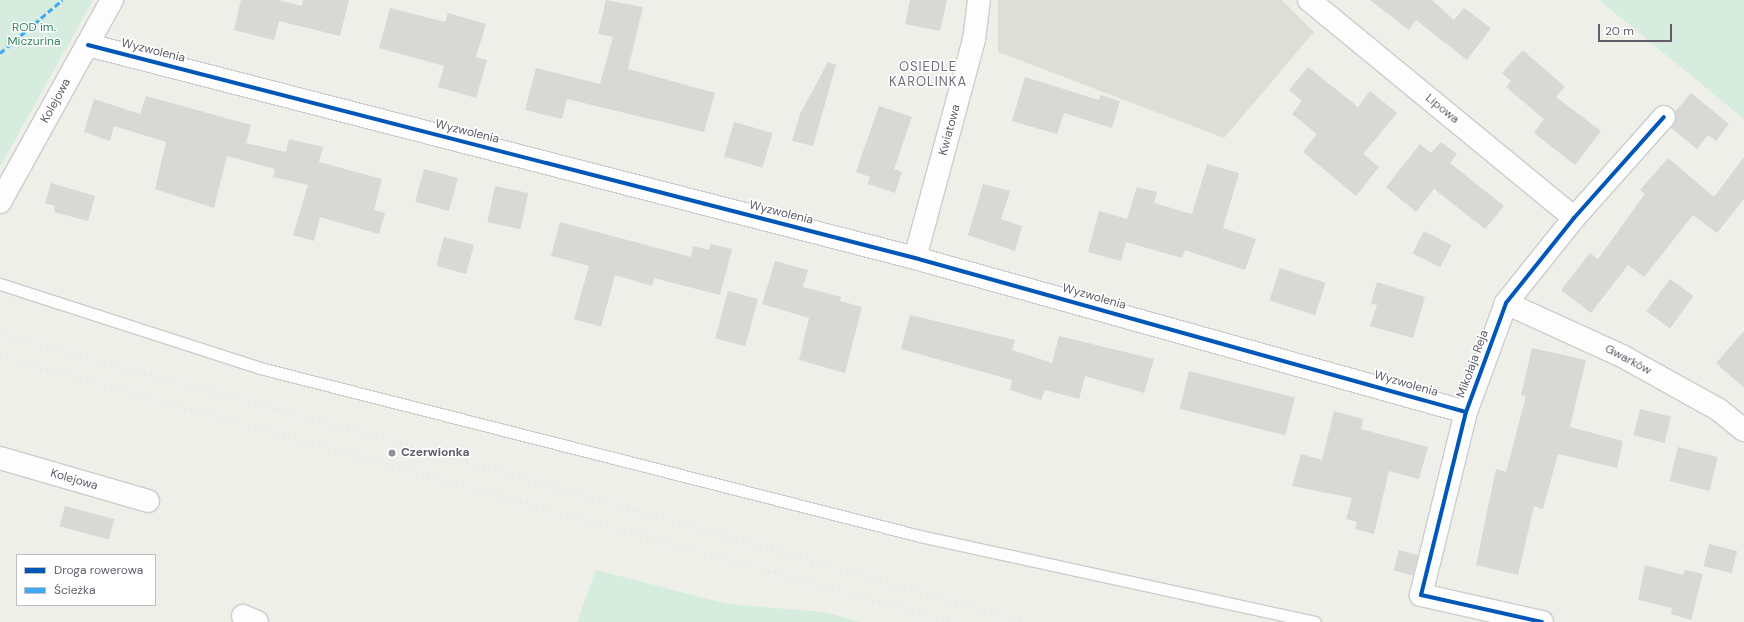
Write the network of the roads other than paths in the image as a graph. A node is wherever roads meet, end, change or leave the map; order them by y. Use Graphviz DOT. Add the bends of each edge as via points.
graph roads {
  1 [pos="112,0"];
  2 [pos="980,0"];
  3 [pos="1309,0"];
  4 [pos="88,45"];
  5 [pos="1664,117"];
  6 [pos="0,202"];
  7 [pos="1574,218"];
  8 [pos="916,258"];
  9 [pos="0,284"];
  10 [pos="1506,302"];
  11 [pos="1466,412"];
  12 [pos="1744,430"];
  13 [pos="0,458"];
  14 [pos="148,502"];
  15 [pos="1315,622"];
  16 [pos="1542,622"];
  1 -- 4 [label="street, Kolejowa"];
  2 -- 8 [label="street, Kwiatowa" via="974,40"];
  3 -- 7 [label="street, Lipowa"];
  4 -- 6 [label="street, Kolejowa"];
  4 -- 8 [label="street, Wyzwolenia"];
  5 -- 7 [label="street, Mikołaja Reja"];
  7 -- 10 [label="street, Mikołaja Reja"];
  8 -- 11 [label="street, Wyzwolenia"];
  9 -- 15 [label="lane" via="268,370 920,536"];
  10 -- 11 [label="street, Mikołaja Reja"];
  10 -- 12 [label="street, Gwarków" via="1622,356 1719,410"];
  11 -- 16 [label="street, Mikołaja Reja" via="1420,595"];
  13 -- 14 [label="street, Kolejowa"];
}
